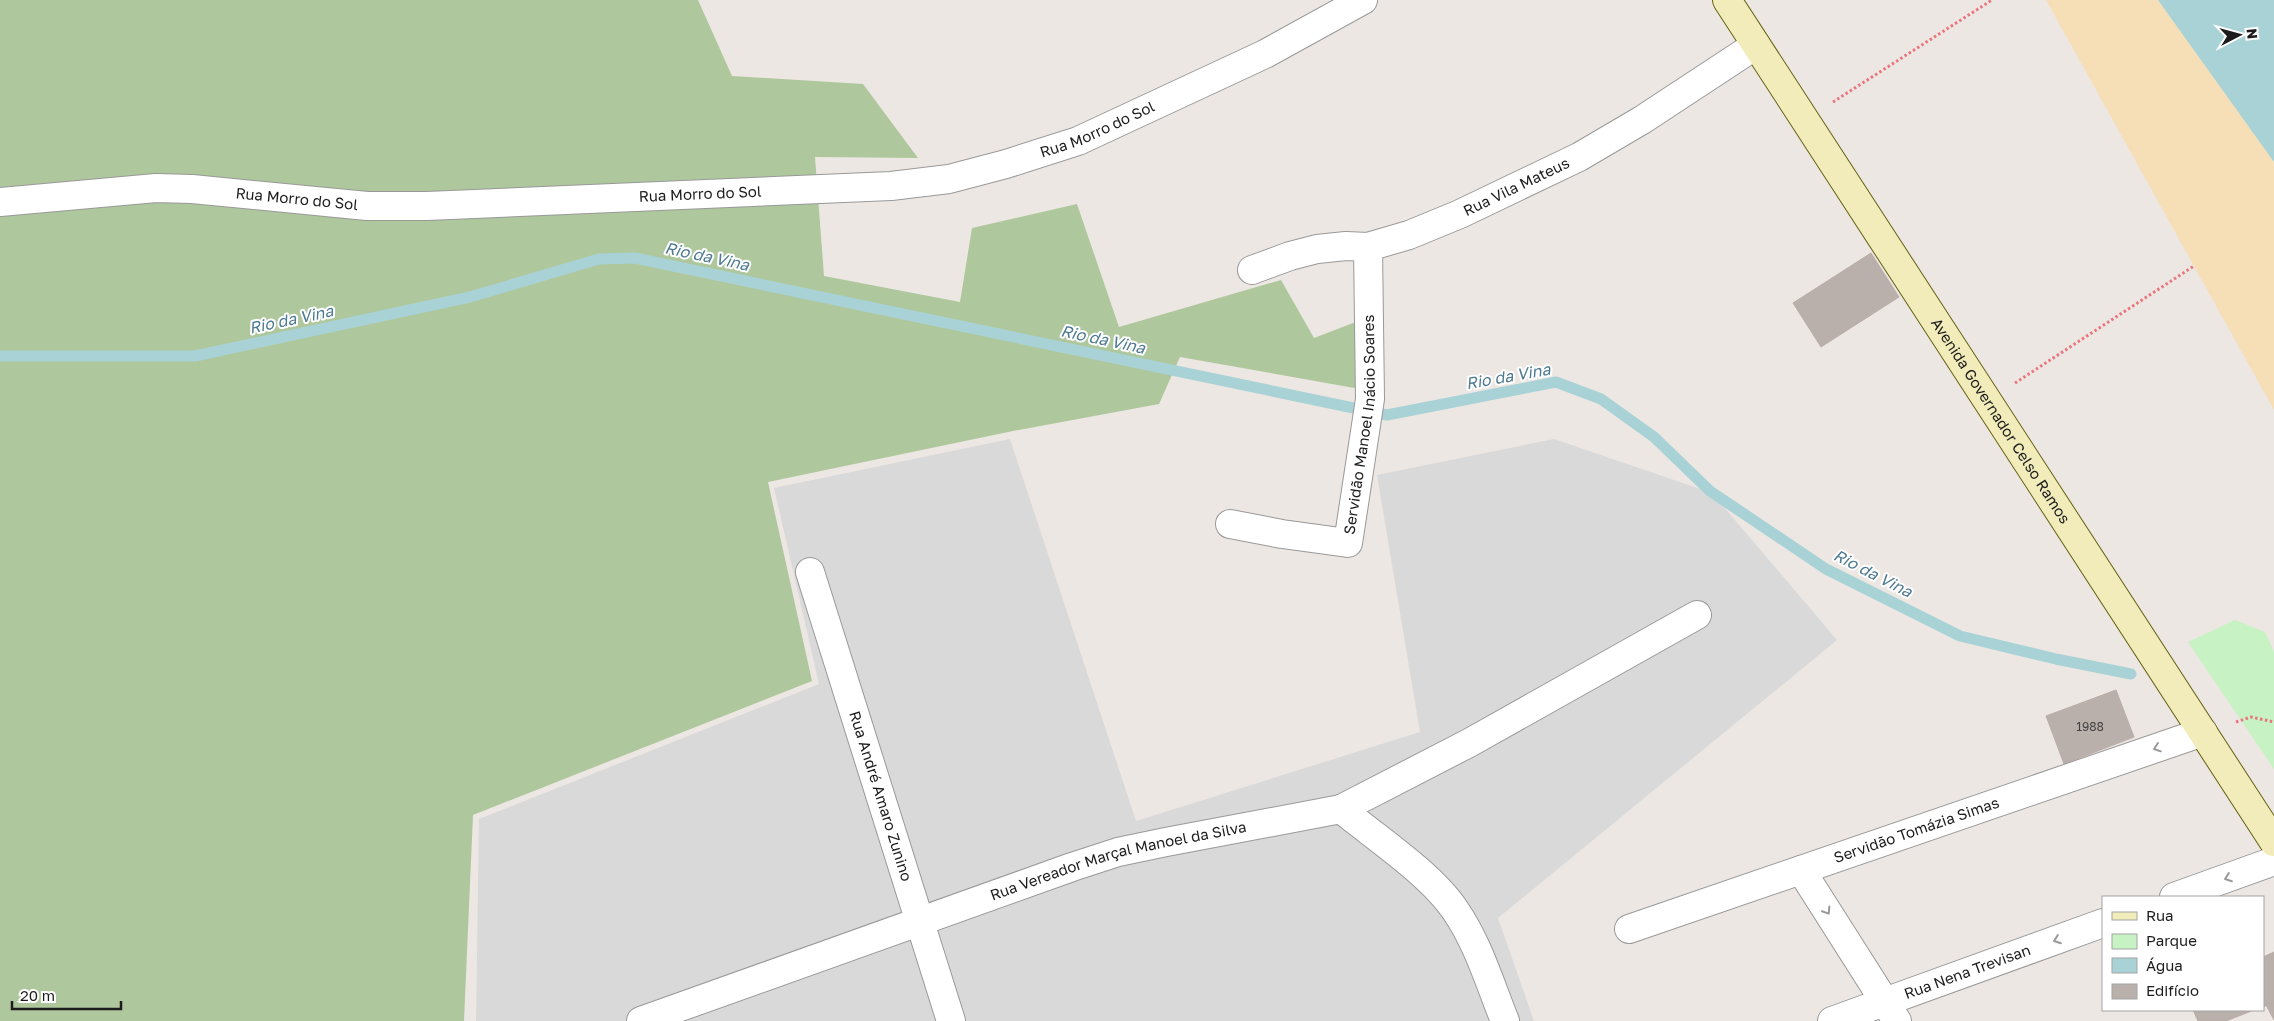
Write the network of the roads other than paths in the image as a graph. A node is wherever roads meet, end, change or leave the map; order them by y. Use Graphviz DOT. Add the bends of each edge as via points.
graph roads {
  1 [pos="1363,0"];
  2 [pos="1727,0"];
  3 [pos="1756,45"];
  4 [pos="0,202"];
  5 [pos="1368,246"];
  6 [pos="1252,270"];
  7 [pos="1230,524"];
  8 [pos="810,572"];
  9 [pos="1697,615"];
  10 [pos="2203,732"];
  11 [pos="1341,809"];
  12 [pos="2274,842"];
  13 [pos="2274,861"];
  14 [pos="1801,870"];
  15 [pos="2177,896"];
  16 [pos="919,921"];
  17 [pos="2102,923"];
  18 [pos="1629,929"];
  19 [pos="1890,1012"];
  20 [pos="641,1021"];
  21 [pos="951,1021"];
  22 [pos="1505,1021"];
  23 [pos="1832,1021"];
  1 -- 4 [label="street, Rua Morro do Sol" via="1265,54 1078,141 949,179 891,186 427,206 367,206 156,188"];
  2 -- 3 [label="main road, Avenida Governador Celso Ramos"];
  3 -- 5 [label="street, Rua Vila Mateus" via="1579,157 1460,214 1409,235"];
  3 -- 10 [label="main road, Avenida Governador Celso Ramos"];
  5 -- 6 [label="street, Rua Vila Mateus" via="1317,249"];
  5 -- 7 [label="street, Servidão Manoel Inácio Soares" via="1370,399 1348,543"];
  8 -- 16 [label="street, Rua André Amaro Zunino"];
  9 -- 11 [label="street, Rua Vereador Marçal Manoel da Silva" via="1470,743"];
  10 -- 12 [label="main road, Avenida Governador Celso Ramos"];
  10 -- 14 [label="street, Servidão Tomázia Simas, one-way"];
  11 -- 16 [label="street, Rua Vereador Marçal Manoel da Silva" via="1118,852"];
  11 -- 22 [label="street" via="1433,884 1455,910 1476,948"];
  13 -- 15 [label="street, one-way"];
  14 -- 18 [label="street, Servidão Tomázia Simas"];
  14 -- 19 [label="street, one-way"];
  16 -- 20 [label="street, Rua Vereador Marçal Manoel da Silva"];
  16 -- 21 [label="street, Rua André Amaro Zunino"];
  17 -- 19 [label="street, Rua Nena Trevisan, one-way"];
  19 -- 23 [label="street, Rua Nena Trevisan"];
}
